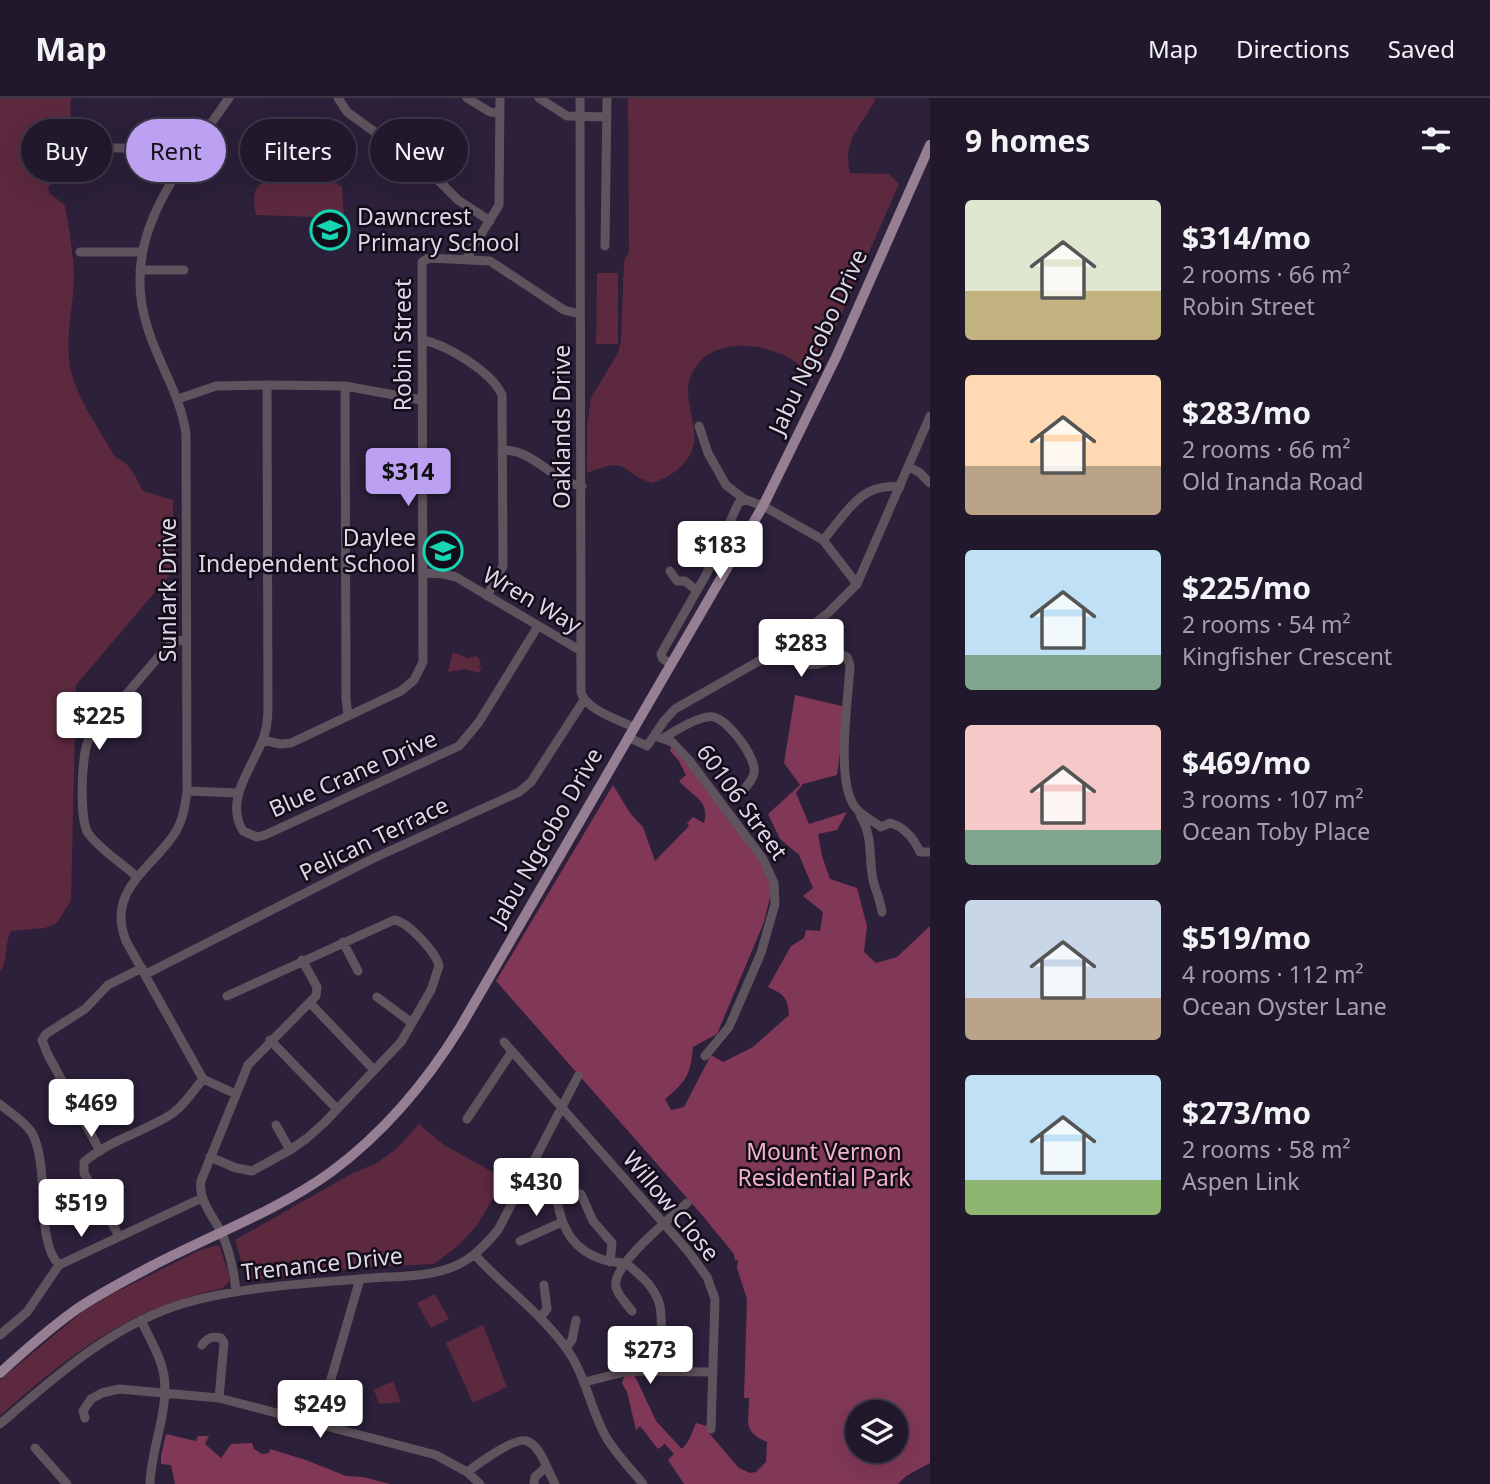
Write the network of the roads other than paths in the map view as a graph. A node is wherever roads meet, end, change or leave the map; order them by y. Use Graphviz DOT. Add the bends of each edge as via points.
graph roads {
  1 [pos="229,98"];
  2 [pos="338,98"];
  3 [pos="467,98"];
  4 [pos="500,98"];
  5 [pos="539,98"];
  6 [pos="580,98"];
  7 [pos="607,98"];
  8 [pos="500,113"];
  9 [pos="580,117"];
  10 [pos="607,117"];
  11 [pos="214,119"];
  12 [pos="930,145"];
  13 [pos="171,182"];
  14 [pos="490,221"];
  15 [pos="605,246"];
  16 [pos="80,252"];
  17 [pos="142,252"];
  18 [pos="466,259"];
  19 [pos="140,270"];
  20 [pos="184,271"];
  21 [pos="580,314"];
  22 [pos="423,340"];
  23 [pos="267,385"];
  24 [pos="345,386"];
  25 [pos="178,399"];
  26 [pos="422,400"];
  27 [pos="930,416"];
  28 [pos="699,426"];
  29 [pos="502,450"];
  30 [pos="909,467"];
  31 [pos="930,483"];
  32 [pos="582,486"];
  33 [pos="900,487"];
  34 [pos="744,499"];
  35 [pos="763,506"];
  36 [pos="823,540"];
  37 [pos="670,571"];
  38 [pos="424,573"];
  39 [pos="857,584"];
  40 [pos="696,590"];
  41 [pos="487,596"];
  42 [pos="538,626"];
  43 [pos="187,640"];
  44 [pos="787,645"];
  45 [pos="581,651"];
  46 [pos="671,664"];
  47 [pos="584,700"];
  48 [pos="348,716"];
  49 [pos="630,732"];
  50 [pos="660,737"];
  51 [pos="263,740"];
  52 [pos="746,787"];
  53 [pos="187,791"];
  54 [pos="238,793"];
  55 [pos="857,810"];
  56 [pos="930,852"];
  57 [pos="137,877"];
  58 [pos="881,912"];
  59 [pos="343,942"];
  60 [pos="302,960"];
  61 [pos="144,971"];
  62 [pos="358,971"];
  63 [pos="227,996"];
  64 [pos="377,997"];
  65 [pos="310,1003"];
  66 [pos="412,1023"];
  67 [pos="270,1040"];
  68 [pos="504,1042"];
  69 [pos="512,1053"];
  70 [pos="705,1056"];
  71 [pos="373,1070"];
  72 [pos="578,1076"];
  73 [pos="203,1079"];
  74 [pos="236,1094"];
  75 [pos="0,1104"];
  76 [pos="561,1107"];
  77 [pos="337,1109"];
  78 [pos="467,1119"];
  79 [pos="276,1125"];
  80 [pos="290,1150"];
  81 [pos="100,1151"];
  82 [pos="210,1157"];
  83 [pos="550,1173"];
  84 [pos="560,1194"];
  85 [pos="202,1198"];
  86 [pos="687,1203"];
  87 [pos="562,1222"];
  88 [pos="664,1224"];
  89 [pos="221,1233"];
  90 [pos="119,1237"];
  91 [pos="520,1241"];
  92 [pos="475,1255"];
  93 [pos="610,1262"];
  94 [pos="626,1264"];
  95 [pos="59,1265"];
  96 [pos="360,1279"];
  97 [pos="544,1285"];
  98 [pos="236,1292"];
  99 [pos="632,1311"];
  100 [pos="540,1318"];
  101 [pos="141,1320"];
  102 [pos="576,1320"];
  103 [pos="0,1335"];
  104 [pos="661,1339"];
  105 [pos="202,1345"];
  106 [pos="566,1349"];
  107 [pos="712,1372"];
  108 [pos="0,1373"];
  109 [pos="585,1382"];
  110 [pos="165,1394"];
  111 [pos="219,1398"];
  112 [pos="85,1418"];
  113 [pos="0,1424"];
  114 [pos="318,1424"];
  115 [pos="711,1429"];
  116 [pos="35,1448"];
  117 [pos="546,1466"];
  118 [pos="467,1472"];
  119 [pos="553,1483"];
  120 [pos="67,1484"];
  121 [pos="150,1484"];
  122 [pos="480,1484"];
  123 [pos="534,1484"];
  124 [pos="643,1484"];
  1 -- 11 [label="street, Sunlark Drive"];
  2 -- 14 [label="street" via="346,112"];
  3 -- 8 [label="street" via="489,112"];
  4 -- 8 [label="street"];
  5 -- 9 [label="street" via="567,116"];
  6 -- 9 [label="street, Oaklands Drive"];
  7 -- 10 [label="street"];
  8 -- 14 [label="street" via="501,198"];
  9 -- 10 [label="street"];
  9 -- 21 [label="street, Oaklands Drive"];
  10 -- 15 [label="street"];
  12 -- 35 [label="main road, Jabu Ngcobo Drive" via="828,374"];
  13 -- 17 [label="street, Sunlark Drive" via="149,224"];
  14 -- 18 [label="street"];
  16 -- 17 [label="street"];
  17 -- 19 [label="street, Sunlark Drive"];
  18 -- 21 [label="street" via="490,261 564,310"];
  18 -- 22 [label="street, Robin Street" via="429,258 422,262"];
  19 -- 20 [label="street"];
  19 -- 25 [label="street, Sunlark Drive" via="144,318"];
  21 -- 32 [label="street, Oaklands Drive"];
  22 -- 26 [label="street, Robin Street"];
  22 -- 29 [label="street" via="440,345 499,387"];
  23 -- 24 [label="street"];
  23 -- 25 [label="street" via="216,386"];
  23 -- 51 [label="street" via="268,707"];
  24 -- 26 [label="street"];
  24 -- 48 [label="street"];
  25 -- 43 [label="street, Sunlark Drive" via="186,434"];
  26 -- 38 [label="street, Robin Street"];
  27 -- 30 [label="street"];
  28 -- 34 [label="street" via="718,473"];
  29 -- 32 [label="street" via="516,450 564,481"];
  29 -- 41 [label="street" via="503,566"];
  30 -- 31 [label="street"];
  30 -- 33 [label="street"];
  32 -- 45 [label="street, Oaklands Drive"];
  33 -- 36 [label="street" via="882,486 869,492 847,508"];
  33 -- 39 [label="street"];
  34 -- 35 [label="street"];
  34 -- 40 [label="street"];
  35 -- 36 [label="street"];
  35 -- 46 [label="main road, Jabu Ngcobo Drive"];
  36 -- 39 [label="street"];
  37 -- 40 [label="street" via="677,581"];
  38 -- 41 [label="street, Wren Way" via="449,575"];
  38 -- 48 [label="street, Robin Street" via="424,651 419,672 401,691"];
  39 -- 44 [label="street"];
  40 -- 46 [label="street" via="661,654"];
  41 -- 42 [label="street, Wren Way"];
  42 -- 45 [label="street, Wren Way"];
  42 -- 54 [label="street, Blue Crane Drive" via="472,733 453,750 257,837 247,835 240,826"];
  43 -- 53 [label="street, Sunlark Drive"];
  43 -- 57 [label="street" via="166,648 90,737 85,749 85,828"];
  44 -- 50 [label="street" via="681,704 664,722"];
  44 -- 55 [label="street" via="806,665 847,657 844,763"];
  45 -- 47 [label="street, Oaklands Drive"];
  46 -- 49 [label="main road, Jabu Ngcobo Drive"];
  47 -- 49 [label="street"];
  47 -- 61 [label="street, Pelican Terrace" via="531,782 519,792"];
  48 -- 51 [label="street, Robin Street" via="286,744"];
  49 -- 50 [label="street" via="647,746"];
  49 -- 89 [label="main road, Jabu Ngcobo Drive" via="461,1026 414,1095 389,1123 329,1173"];
  50 -- 52 [label="street" via="708,717 720,720 742,742 754,765"];
  50 -- 70 [label="street, 60106 Street" via="689,760 764,859 774,883 775,904 761,953 729,1027"];
  51 -- 54 [label="street"];
  53 -- 54 [label="street"];
  53 -- 57 [label="street, Sunlark Drive" via="174,834"];
  55 -- 56 [label="street" via="881,827 898,825 920,852"];
  55 -- 58 [label="street" via="870,836"];
  57 -- 61 [label="street, Sunlark Drive" via="124,899 120,919 126,941"];
  59 -- 60 [label="street"];
  59 -- 62 [label="street"];
  59 -- 66 [label="street" via="399,920 433,953 438,974"];
  60 -- 63 [label="street"];
  60 -- 65 [label="street" via="317,986"];
  61 -- 73 [label="street, Sunlark Drive"];
  61 -- 81 [label="street, Pelican Terrace" via="108,985 85,1009 42,1040"];
  64 -- 66 [label="street"];
  65 -- 67 [label="street"];
  65 -- 71 [label="street"];
  66 -- 71 [label="street" via="401,1042"];
  67 -- 74 [label="street" via="248,1065"];
  67 -- 77 [label="street"];
  68 -- 69 [label="street, Willow Close"];
  69 -- 76 [label="street, Willow Close"];
  69 -- 78 [label="street"];
  71 -- 77 [label="street"];
  72 -- 76 [label="street, Trenance Drive"];
  73 -- 74 [label="street"];
  73 -- 81 [label="street" via="176,1111"];
  74 -- 82 [label="street"];
  75 -- 95 [label="street" via="28,1128 35,1141 49,1250"];
  76 -- 88 [label="street, Willow Close"];
  76 -- 92 [label="street, Trenance Drive" via="498,1230"];
  77 -- 80 [label="street"];
  79 -- 80 [label="street"];
  80 -- 82 [label="street" via="248,1171"];
  81 -- 90 [label="street" via="82,1169"];
  82 -- 85 [label="street" via="201,1181"];
  83 -- 84 [label="street"];
  84 -- 87 [label="street"];
  84 -- 93 [label="street" via="581,1194 593,1221 609,1238"];
  85 -- 89 [label="street"];
  85 -- 90 [label="street"];
  86 -- 88 [label="street"];
  87 -- 91 [label="street"];
  87 -- 93 [label="street" via="581,1249"];
  88 -- 94 [label="street"];
  88 -- 107 [label="street, Willow Close" via="699,1264 713,1290"];
  89 -- 98 [label="street"];
  89 -- 108 [label="main road, Jabu Ngcobo Drive" via="153,1265 76,1310"];
  90 -- 95 [label="street"];
  92 -- 96 [label="street, Trenance Drive" via="445,1270"];
  92 -- 100 [label="street"];
  93 -- 94 [label="street"];
  94 -- 99 [label="street" via="617,1278 617,1288"];
  94 -- 104 [label="street" via="654,1290 660,1303"];
  95 -- 103 [label="street" via="27,1312"];
  96 -- 98 [label="street, Trenance Drive"];
  96 -- 114 [label="street"];
  97 -- 100 [label="street" via="547,1309"];
  98 -- 101 [label="street, Trenance Drive" via="185,1303"];
  100 -- 106 [label="street"];
  101 -- 110 [label="street" via="161,1363"];
  101 -- 113 [label="street, Trenance Drive" via="70,1364"];
  102 -- 106 [label="street"];
  105 -- 111 [label="street" via="214,1337 224,1343"];
  106 -- 109 [label="street"];
  107 -- 109 [label="street" via="628,1371"];
  107 -- 115 [label="street, Willow Close"];
  109 -- 124 [label="street" via="605,1435"];
  110 -- 111 [label="street"];
  110 -- 112 [label="street" via="119,1389 102,1393 87,1403"];
  110 -- 121 [label="street"];
  111 -- 114 [label="street"];
  114 -- 118 [label="street" via="436,1455"];
  116 -- 120 [label="street"];
  117 -- 118 [label="street" via="529,1441 523,1440"];
  117 -- 119 [label="street"];
  117 -- 123 [label="street"];
  118 -- 122 [label="street"];
}
